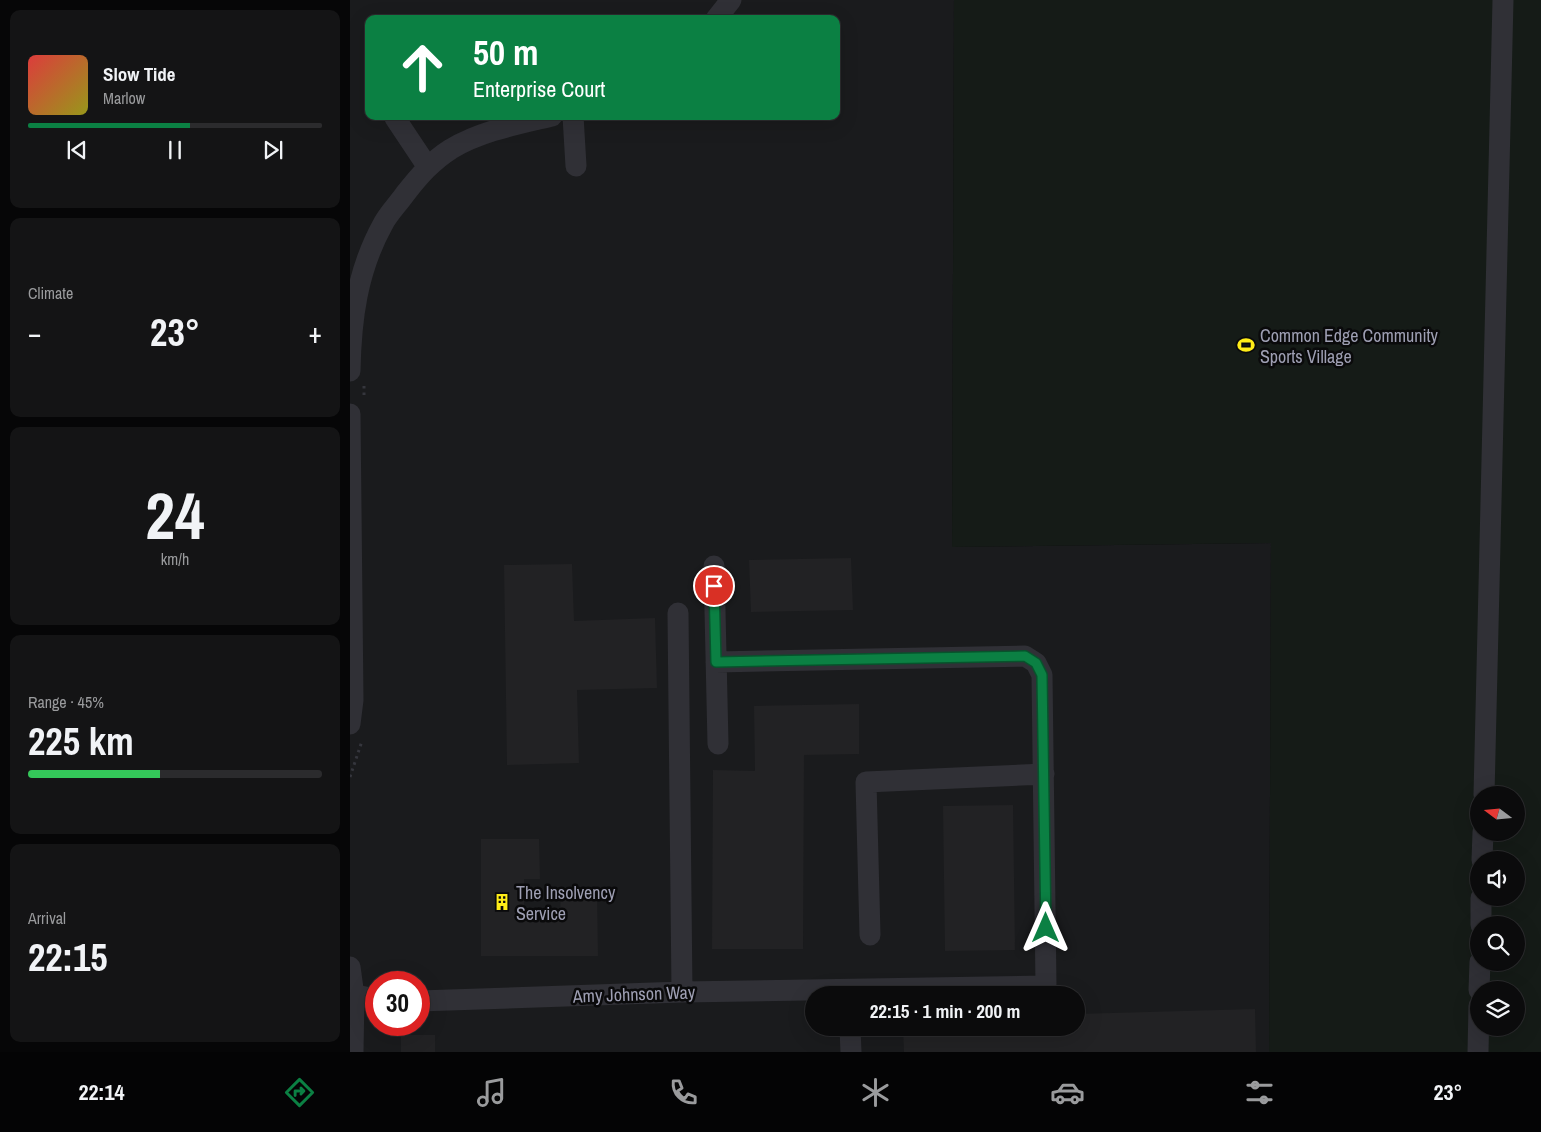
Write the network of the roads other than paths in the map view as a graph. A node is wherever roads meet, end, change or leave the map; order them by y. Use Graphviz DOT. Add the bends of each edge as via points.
graph roads {
  1 [pos="731,0"];
  2 [pos="1503,0"];
  3 [pos="719,15"];
  4 [pos="396,120"];
  5 [pos="538,120"];
  6 [pos="573,120"];
  7 [pos="427,166"];
  8 [pos="576,166"];
  9 [pos="357,377"];
  10 [pos="357,408"];
  11 [pos="714,566"];
  12 [pos="678,613"];
  13 [pos="716,662"];
  14 [pos="356,730"];
  15 [pos="718,744"];
  16 [pos="1044,774"];
  17 [pos="1484,786"];
  18 [pos="870,935"];
  19 [pos="350,967"];
  20 [pos="1046,986"];
  21 [pos="682,992"];
  22 [pos="805,992"];
  23 [pos="352,995"];
  24 [pos="365,997"];
  25 [pos="430,1001"];
  26 [pos="850,1036"];
  27 [pos="1478,1036"];
  28 [pos="353,1052"];
  29 [pos="851,1052"];
  30 [pos="1478,1052"];
  1 -- 3 [label="street"];
  2 -- 17 [label="street"];
  4 -- 7 [label="street"];
  5 -- 7 [label="street" via="476,137"];
  6 -- 8 [label="street"];
  7 -- 9 [label="street" via="383,224 363,269 351,324"];
  10 -- 14 [label="street" via="353,690"];
  11 -- 13 [label="street"];
  12 -- 21 [label="street"];
  13 -- 15 [label="street"];
  13 -- 16 [label="street" via="1025,656 1036,663 1042,675"];
  16 -- 18 [label="street" via="866,782"];
  16 -- 20 [label="street, Amy Johnson Way"];
  19 -- 23 [label="street"];
  21 -- 22 [label="street, Amy Johnson Way"];
  21 -- 25 [label="street, Amy Johnson Way"];
  23 -- 24 [label="street"];
  23 -- 28 [label="street"];
  26 -- 29 [label="street"];
  27 -- 30 [label="street"];
}
